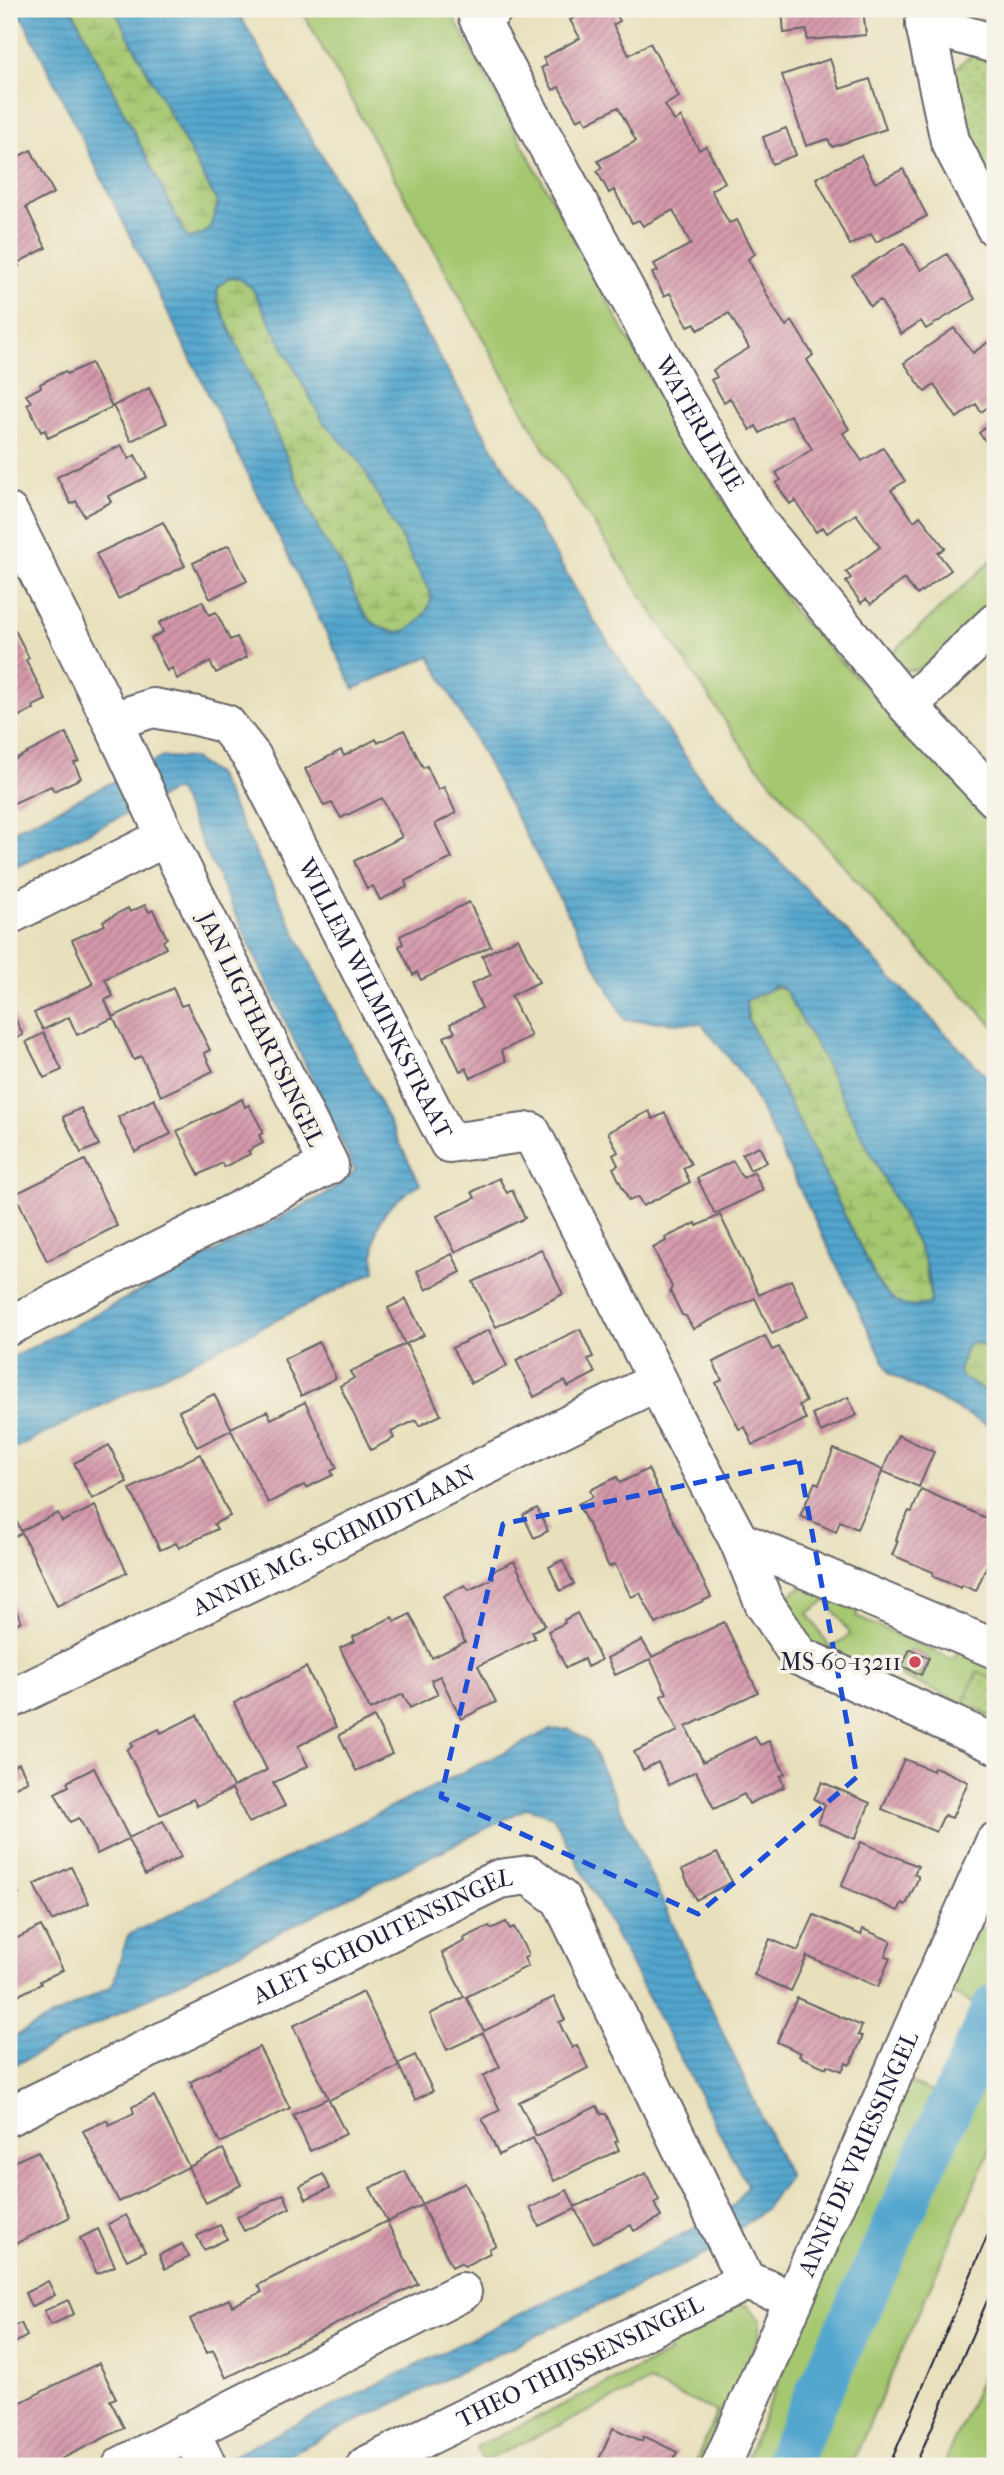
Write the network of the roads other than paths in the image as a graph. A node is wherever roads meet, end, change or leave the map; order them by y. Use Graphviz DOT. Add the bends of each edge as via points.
graph roads {
  1 [pos="493,9"];
  2 [pos="926,17"];
  3 [pos="995,44"];
  4 [pos="995,227"];
  5 [pos="9,513"];
  6 [pos="995,623"];
  7 [pos="908,706"];
  8 [pos="111,721"];
  9 [pos="995,798"];
  10 [pos="150,804"];
  11 [pos="9,915"];
  12 [pos="9,1326"];
  13 [pos="658,1381"];
  14 [pos="739,1541"];
  15 [pos="995,1649"];
  16 [pos="9,1700"];
  17 [pos="995,1744"];
  18 [pos="995,1842"];
  19 [pos="9,2116"];
  20 [pos="746,2281"];
  21 [pos="462,2292"];
  22 [pos="795,2300"];
  23 [pos="201,2453"];
  24 [pos="122,2466"];
  25 [pos="366,2466"];
  26 [pos="721,2466"];
  1 -- 7 [label="street, WATERLINIE" via="478,17 684,399 758,523"];
  2 -- 3 [label="street"];
  2 -- 4 [label="street" via="950,141"];
  5 -- 8 [label="street"];
  6 -- 7 [label="street"];
  7 -- 9 [label="street, WATERLINIE"];
  8 -- 10 [label="street, JAN LIGTHARTSINGEL"];
  8 -- 13 [label="street, WILLEM WILMINKSTRAAT" via="152,708 226,724 252,757 449,1143 531,1132"];
  10 -- 11 [label="street"];
  10 -- 12 [label="street, JAN LIGTHARTSINGEL" via="329,1165"];
  13 -- 14 [label="street, WILLEM WILMINKSTRAAT"];
  13 -- 16 [label="street, ANNIE M.G. SCHMIDTLAAN"];
  14 -- 15 [label="street"];
  14 -- 17 [label="street, WILLEM WILMINKSTRAAT" via="764,1603 799,1656"];
  18 -- 22 [label="street, ANNE DE VRIESSINGEL"];
  19 -- 20 [label="street, ALET SCHOUTENSINGEL" via="499,1879 529,1875 561,1899"];
  20 -- 22 [label="street"];
  20 -- 25 [label="street, THEO THIJSSENSINGEL"];
  21 -- 23 [label="street"];
  22 -- 26 [label="street, ANNE DE VRIESSINGEL"];
  23 -- 24 [label="street"];
}
